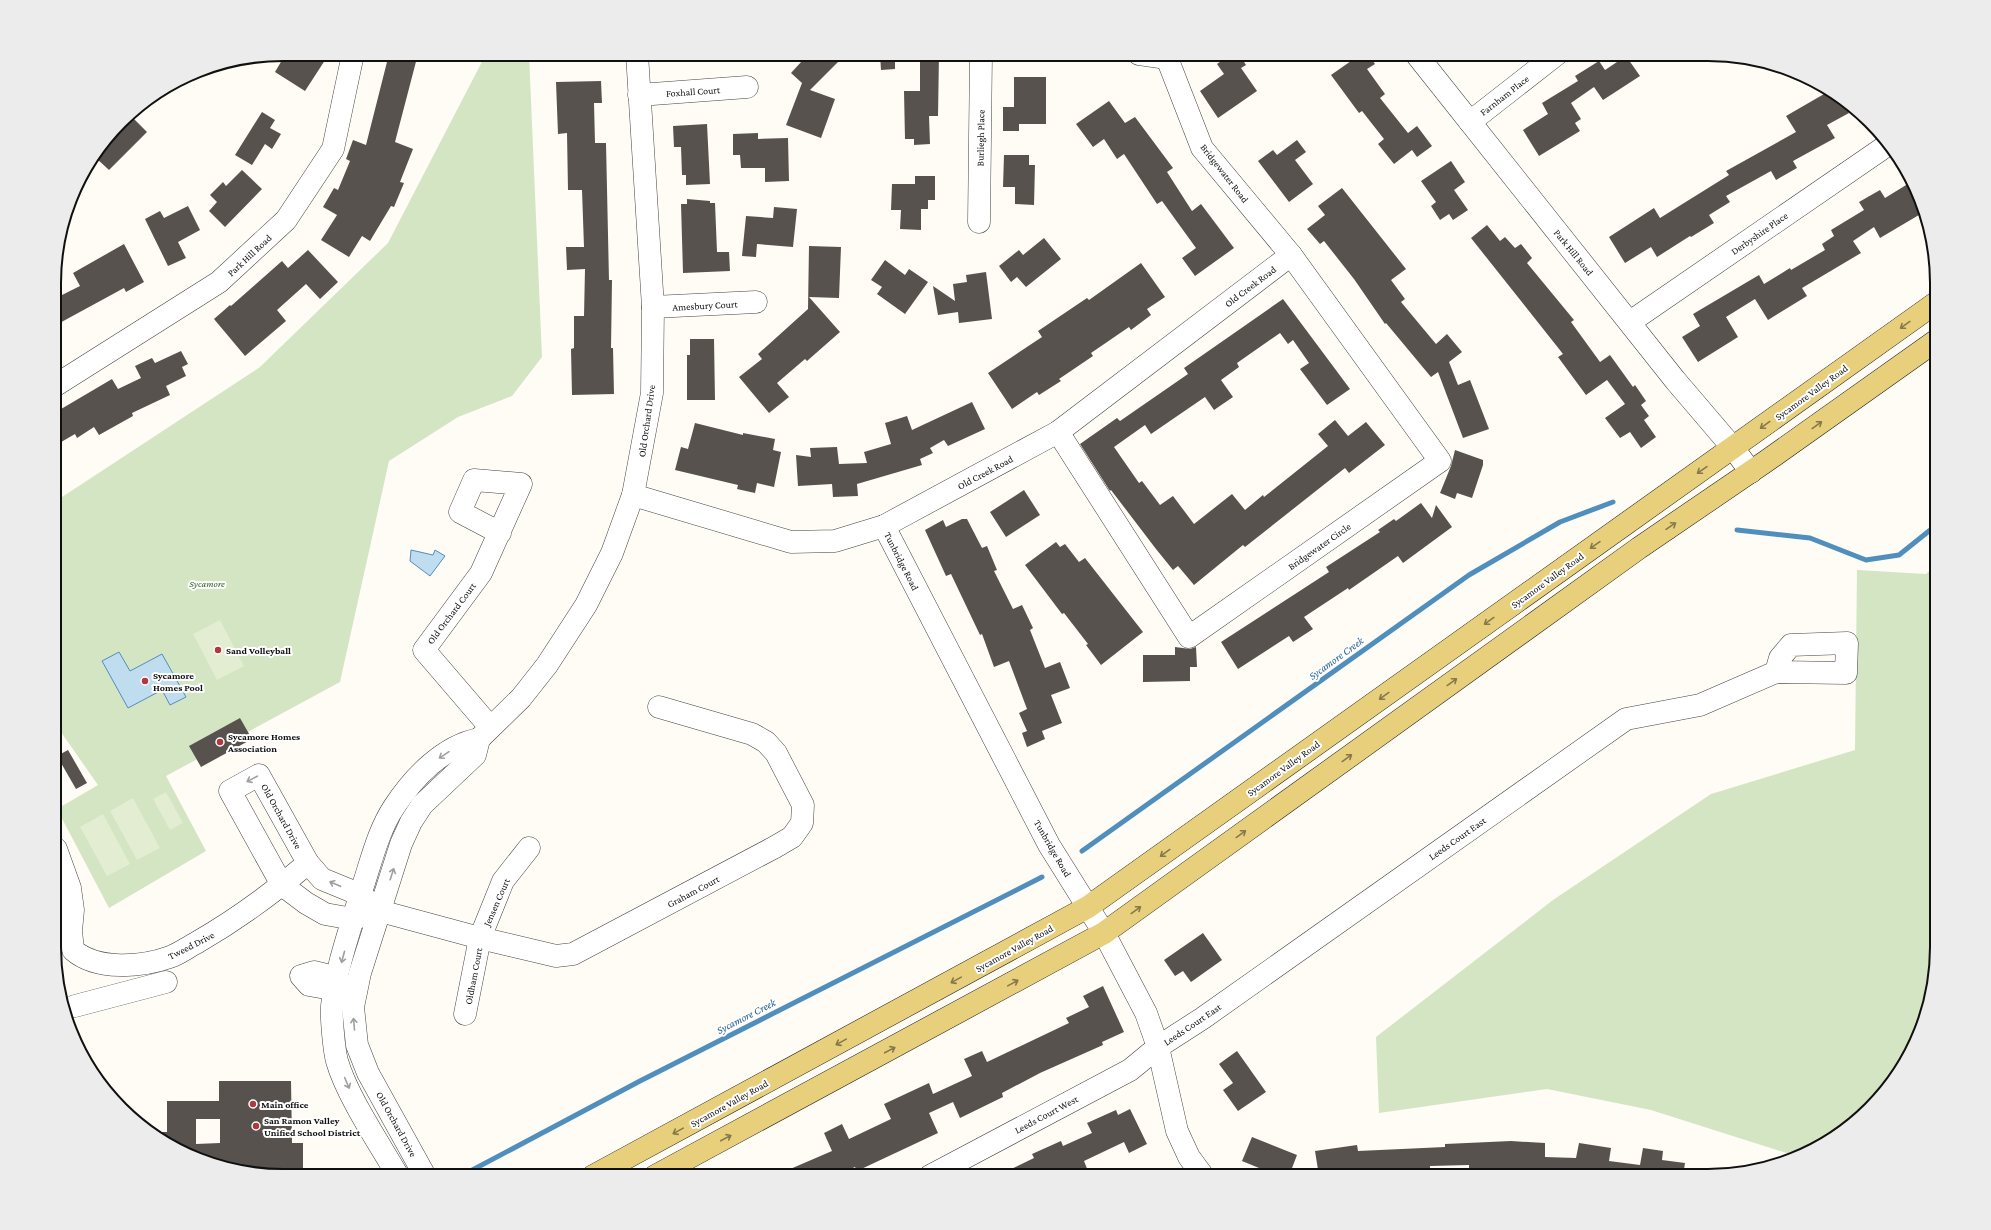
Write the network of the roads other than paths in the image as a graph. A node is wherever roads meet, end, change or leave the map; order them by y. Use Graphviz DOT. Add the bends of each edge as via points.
graph roads {
  1 [pos="352,61"];
  2 [pos="637,61"];
  3 [pos="981,61"];
  4 [pos="1172,61"];
  5 [pos="1422,61"];
  6 [pos="1548,61"];
  7 [pos="748,87"];
  8 [pos="639,95"];
  9 [pos="1470,122"];
  10 [pos="1884,148"];
  11 [pos="979,222"];
  12 [pos="1291,255"];
  13 [pos="756,302"];
  14 [pos="1930,306"];
  15 [pos="653,307"];
  16 [pos="1630,322"];
  17 [pos="1930,344"];
  18 [pos="61,382"];
  19 [pos="1058,432"];
  20 [pos="1733,448"];
  21 [pos="1751,472"];
  22 [pos="633,495"];
  23 [pos="884,526"];
  24 [pos="500,533"];
  25 [pos="1776,672"];
  26 [pos="659,707"];
  27 [pos="485,733"];
  28 [pos="529,848"];
  29 [pos="61,863"];
  30 [pos="308,863"];
  31 [pos="282,885"];
  32 [pos="361,895"];
  33 [pos="1088,907"];
  34 [pos="380,911"];
  35 [pos="353,919"];
  36 [pos="1104,933"];
  37 [pos="480,938"];
  38 [pos="166,982"];
  39 [pos="346,986"];
  40 [pos="75,1006"];
  41 [pos="465,1014"];
  42 [pos="1158,1047"];
  43 [pos="394,1169"];
  44 [pos="421,1169"];
  45 [pos="606,1169"];
  46 [pos="668,1169"];
  47 [pos="943,1169"];
  48 [pos="1198,1169"];
  1 -- 18 [label="street, Park Hill Road" via="333,149 286,220 219,282"];
  2 -- 8 [label="street, Old Orchard Drive"];
  3 -- 11 [label="street, Burliegh Place"];
  4 -- 12 [label="street, Bridgewater Road" via="1202,148"];
  5 -- 9 [label="street, Park Hill Road"];
  6 -- 9 [label="street, Farnham Place"];
  7 -- 8 [label="street, Foxhall Court"];
  8 -- 15 [label="street, Old Orchard Drive"];
  9 -- 16 [label="street, Park Hill Road"];
  10 -- 16 [label="street, Derbyshire Place"];
  12 -- 19 [label="street, Old Creek Road"];
  12 -- 19 [label="street, Bridgewater Circle" via="1440,461 1189,637"];
  13 -- 15 [label="street, Amesbury Court"];
  14 -- 20 [label="main road, Sycamore Valley Road, one-way"];
  15 -- 22 [label="street, Old Orchard Drive" via="652,393"];
  16 -- 20 [label="street, Park Hill Road"];
  21 -- 17 [label="main road, one-way"];
  19 -- 23 [label="street, Old Creek Road"];
  20 -- 21 [label="street, Park Hill Road"];
  20 -- 33 [label="main road, Sycamore Valley Road, one-way"];
  36 -- 21 [label="main road, one-way" via="1639,548"];
  22 -- 23 [label="street, Old Creek Road" via="791,542 835,541"];
  22 -- 27 [label="street, Old Orchard Drive" via="612,553 586,605 547,665 520,698"];
  23 -- 33 [label="street, Tunbridge Road" via="1049,845"];
  24 -- 24 [label="street, Old Orchard Court" via="521,484 474,480 460,512"];
  24 -- 27 [label="street, Old Orchard Court" via="481,573 424,650"];
  25 -- 42 [label="street, Leeds Court East" via="1700,706 1626,719 1203,1018"];
  26 -- 37 [label="street, Graham Court" via="752,734 766,742 776,754 803,805 802,823 792,837 573,954 556,956"];
  27 -- 32 [label="street, Old Orchard Drive, one-way" via="464,742 432,764 410,784 392,809 377,843"];
  34 -- 27 [label="street, Old Orchard Drive, one-way" via="401,844 411,822 422,805 475,755"];
  28 -- 37 [label="street, Jensen Court" via="504,881"];
  29 -- 31 [label="street, Tweed Drive" via="70,888 73,950 82,958 113,966 170,957 221,929"];
  30 -- 31 [label="street, Tweed Drive"];
  30 -- 31 [label="street, Old Orchard Drive, one-way" via="259,775 230,791"];
  32 -- 30 [label="street, Old Orchard Drive, one-way" via="322,879"];
  31 -- 35 [label="street" via="325,914"];
  32 -- 34 [label="street, Old Orchard Drive"];
  32 -- 35 [label="street, Old Orchard Drive"];
  33 -- 36 [label="street, Tunbridge Road"];
  33 -- 45 [label="main road, Sycamore Valley Road, one-way"];
  34 -- 35 [label="street"];
  34 -- 37 [label="street, Graham Court"];
  34 -- 39 [label="street, Old Orchard Drive" via="360,973"];
  35 -- 39 [label="street, Old Orchard Drive, one-way"];
  36 -- 42 [label="street, Tunbridge Road" via="1146,1013"];
  46 -- 36 [label="main road, one-way"];
  37 -- 41 [label="street, Oldham Court"];
  38 -- 40 [label="street"];
  39 -- 43 [label="street, Old Orchard Drive, one-way" via="332,1007 337,1060 352,1096"];
  44 -- 39 [label="street, Old Orchard Drive, one-way" via="368,1073 357,1045 353,1007"];
  42 -- 47 [label="street, Leeds Court West" via="1130,1070"];
  42 -- 48 [label="street, Tunbridge Road" via="1177,1131"];
}
